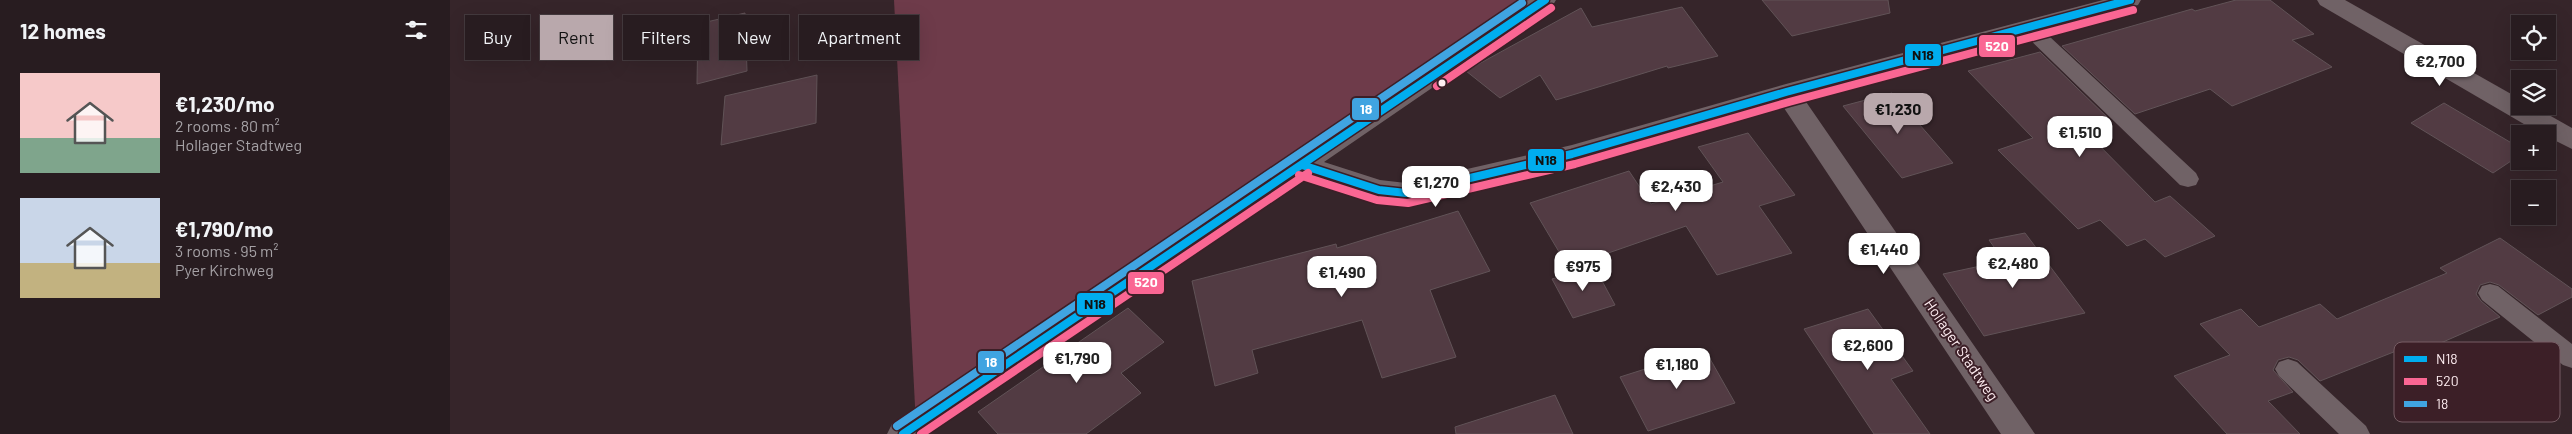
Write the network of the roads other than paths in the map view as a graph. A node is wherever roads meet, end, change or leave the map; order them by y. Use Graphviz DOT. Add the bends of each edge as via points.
graph roads {
  1 [pos="1545,0"];
  2 [pos="2130,0"];
  3 [pos="2328,0"];
  4 [pos="2028,27"];
  5 [pos="1786,92"];
  6 [pos="2572,140"];
  7 [pos="1302,165"];
  8 [pos="2188,179"];
  9 [pos="2490,293"];
  10 [pos="2552,342"];
  11 [pos="2560,348"];
  12 [pos="2572,358"];
  13 [pos="2288,369"];
  14 [pos="903,434"];
  15 [pos="2018,434"];
  16 [pos="2357,434"];
  1 -- 7 [label="street"];
  2 -- 4 [label="street"];
  3 -- 6 [label="street"];
  4 -- 5 [label="street"];
  4 -- 8 [label="lane"];
  5 -- 7 [label="street" via="1572,154 1406,193 1379,190"];
  5 -- 15 [label="street, Hollager Stadtweg"];
  7 -- 14 [label="street"];
  9 -- 10 [label="lane"];
  11 -- 12 [label="lane"];
  13 -- 16 [label="lane"];
}
